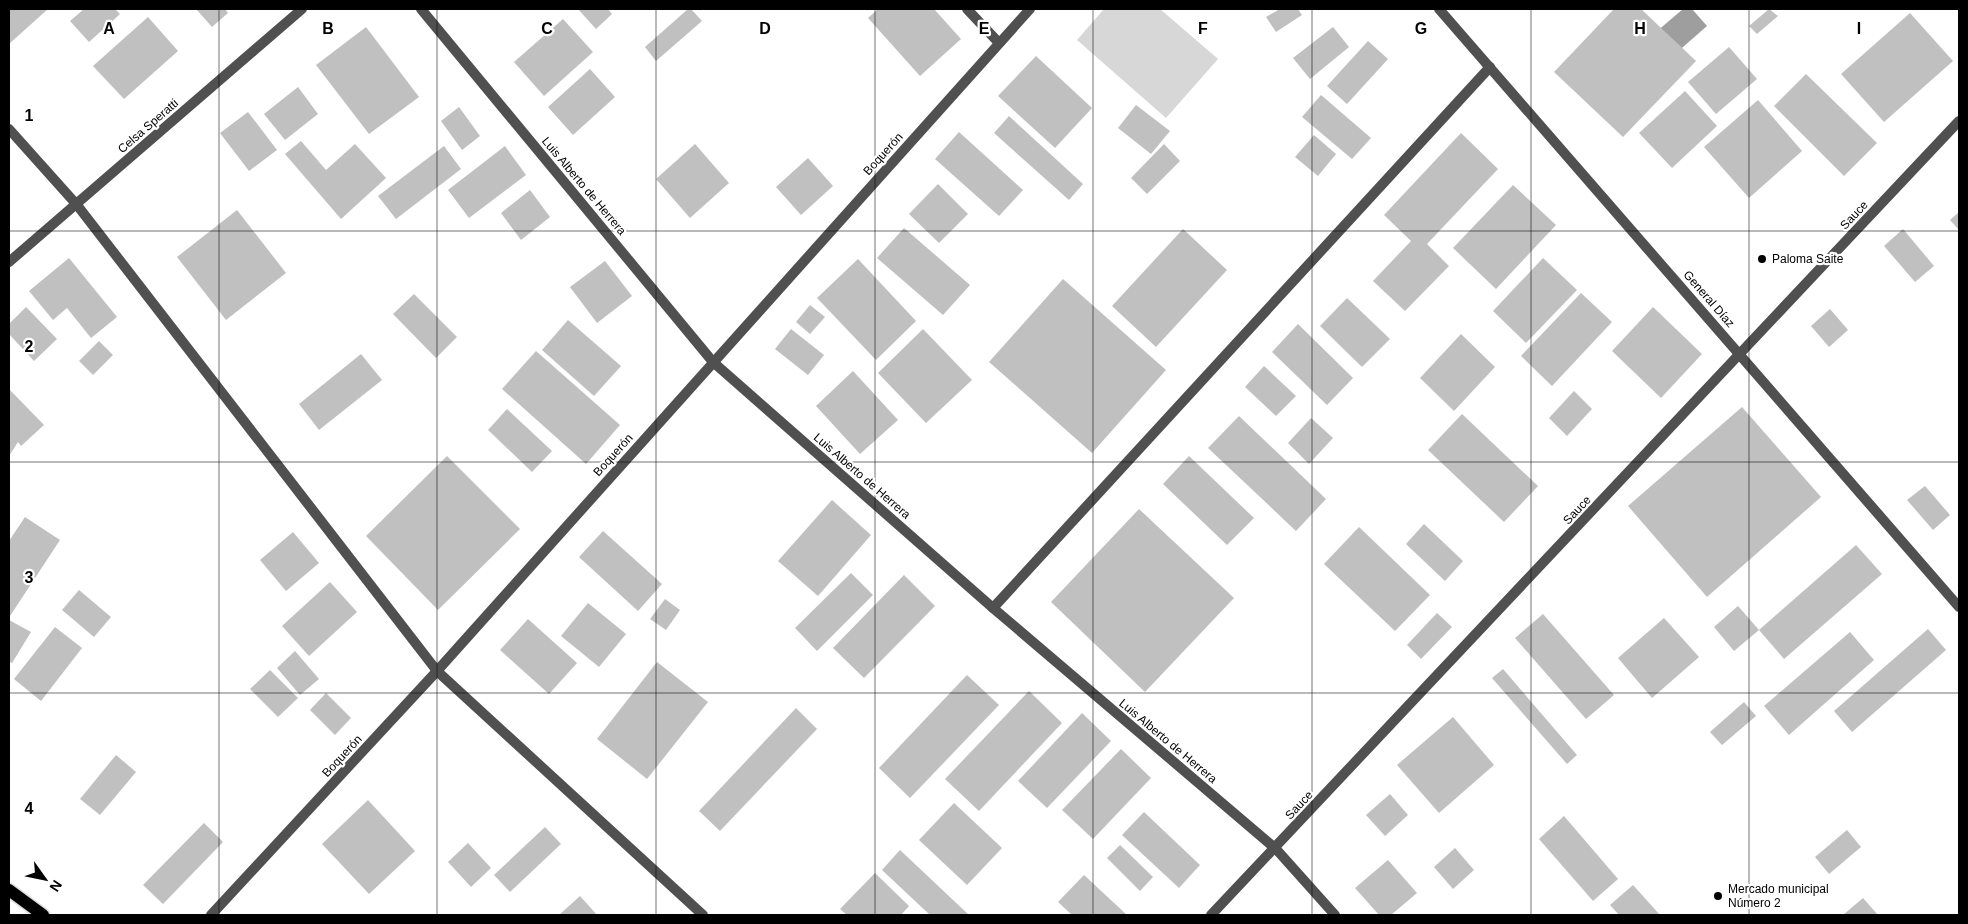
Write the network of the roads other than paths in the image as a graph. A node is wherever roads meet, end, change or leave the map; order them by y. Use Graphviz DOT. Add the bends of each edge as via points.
graph roads {
  1 [pos="302,9"];
  2 [pos="421,9"];
  3 [pos="967,9"];
  4 [pos="1030,9"];
  5 [pos="1439,9"];
  6 [pos="999,43"];
  7 [pos="1490,67"];
  8 [pos="1959,121"];
  9 [pos="9,129"];
  10 [pos="77,204"];
  11 [pos="9,262"];
  12 [pos="1741,354"];
  13 [pos="713,362"];
  14 [pos="1959,607"];
  15 [pos="993,608"];
  16 [pos="437,671"];
  17 [pos="1276,849"];
  18 [pos="9,890"];
  19 [pos="42,915"];
  20 [pos="210,915"];
  21 [pos="703,915"];
  22 [pos="1211,915"];
  23 [pos="1335,915"];
  1 -- 10 [label="street, Celsa Speratti"];
  2 -- 13 [label="street, Luis Alberto de Herrera"];
  3 -- 6 [label="street"];
  4 -- 6 [label="street, Boquerón"];
  5 -- 7 [label="street, General Díaz"];
  6 -- 13 [label="street, Boquerón"];
  7 -- 12 [label="street, General Díaz"];
  7 -- 15 [label="street"];
  8 -- 12 [label="street, Sauce"];
  9 -- 10 [label="street"];
  10 -- 11 [label="street, Celsa Speratti"];
  10 -- 16 [label="street"];
  12 -- 14 [label="street, General Díaz"];
  12 -- 17 [label="street, Sauce"];
  13 -- 15 [label="street, Luis Alberto de Herrera"];
  13 -- 16 [label="street, Boquerón"];
  15 -- 17 [label="street, Luis Alberto de Herrera"];
  16 -- 20 [label="street, Boquerón"];
  16 -- 21 [label="street"];
  17 -- 22 [label="street, Sauce"];
  17 -- 23 [label="street, Luis Alberto de Herrera"];
  18 -- 19 [label="main road"];
}
